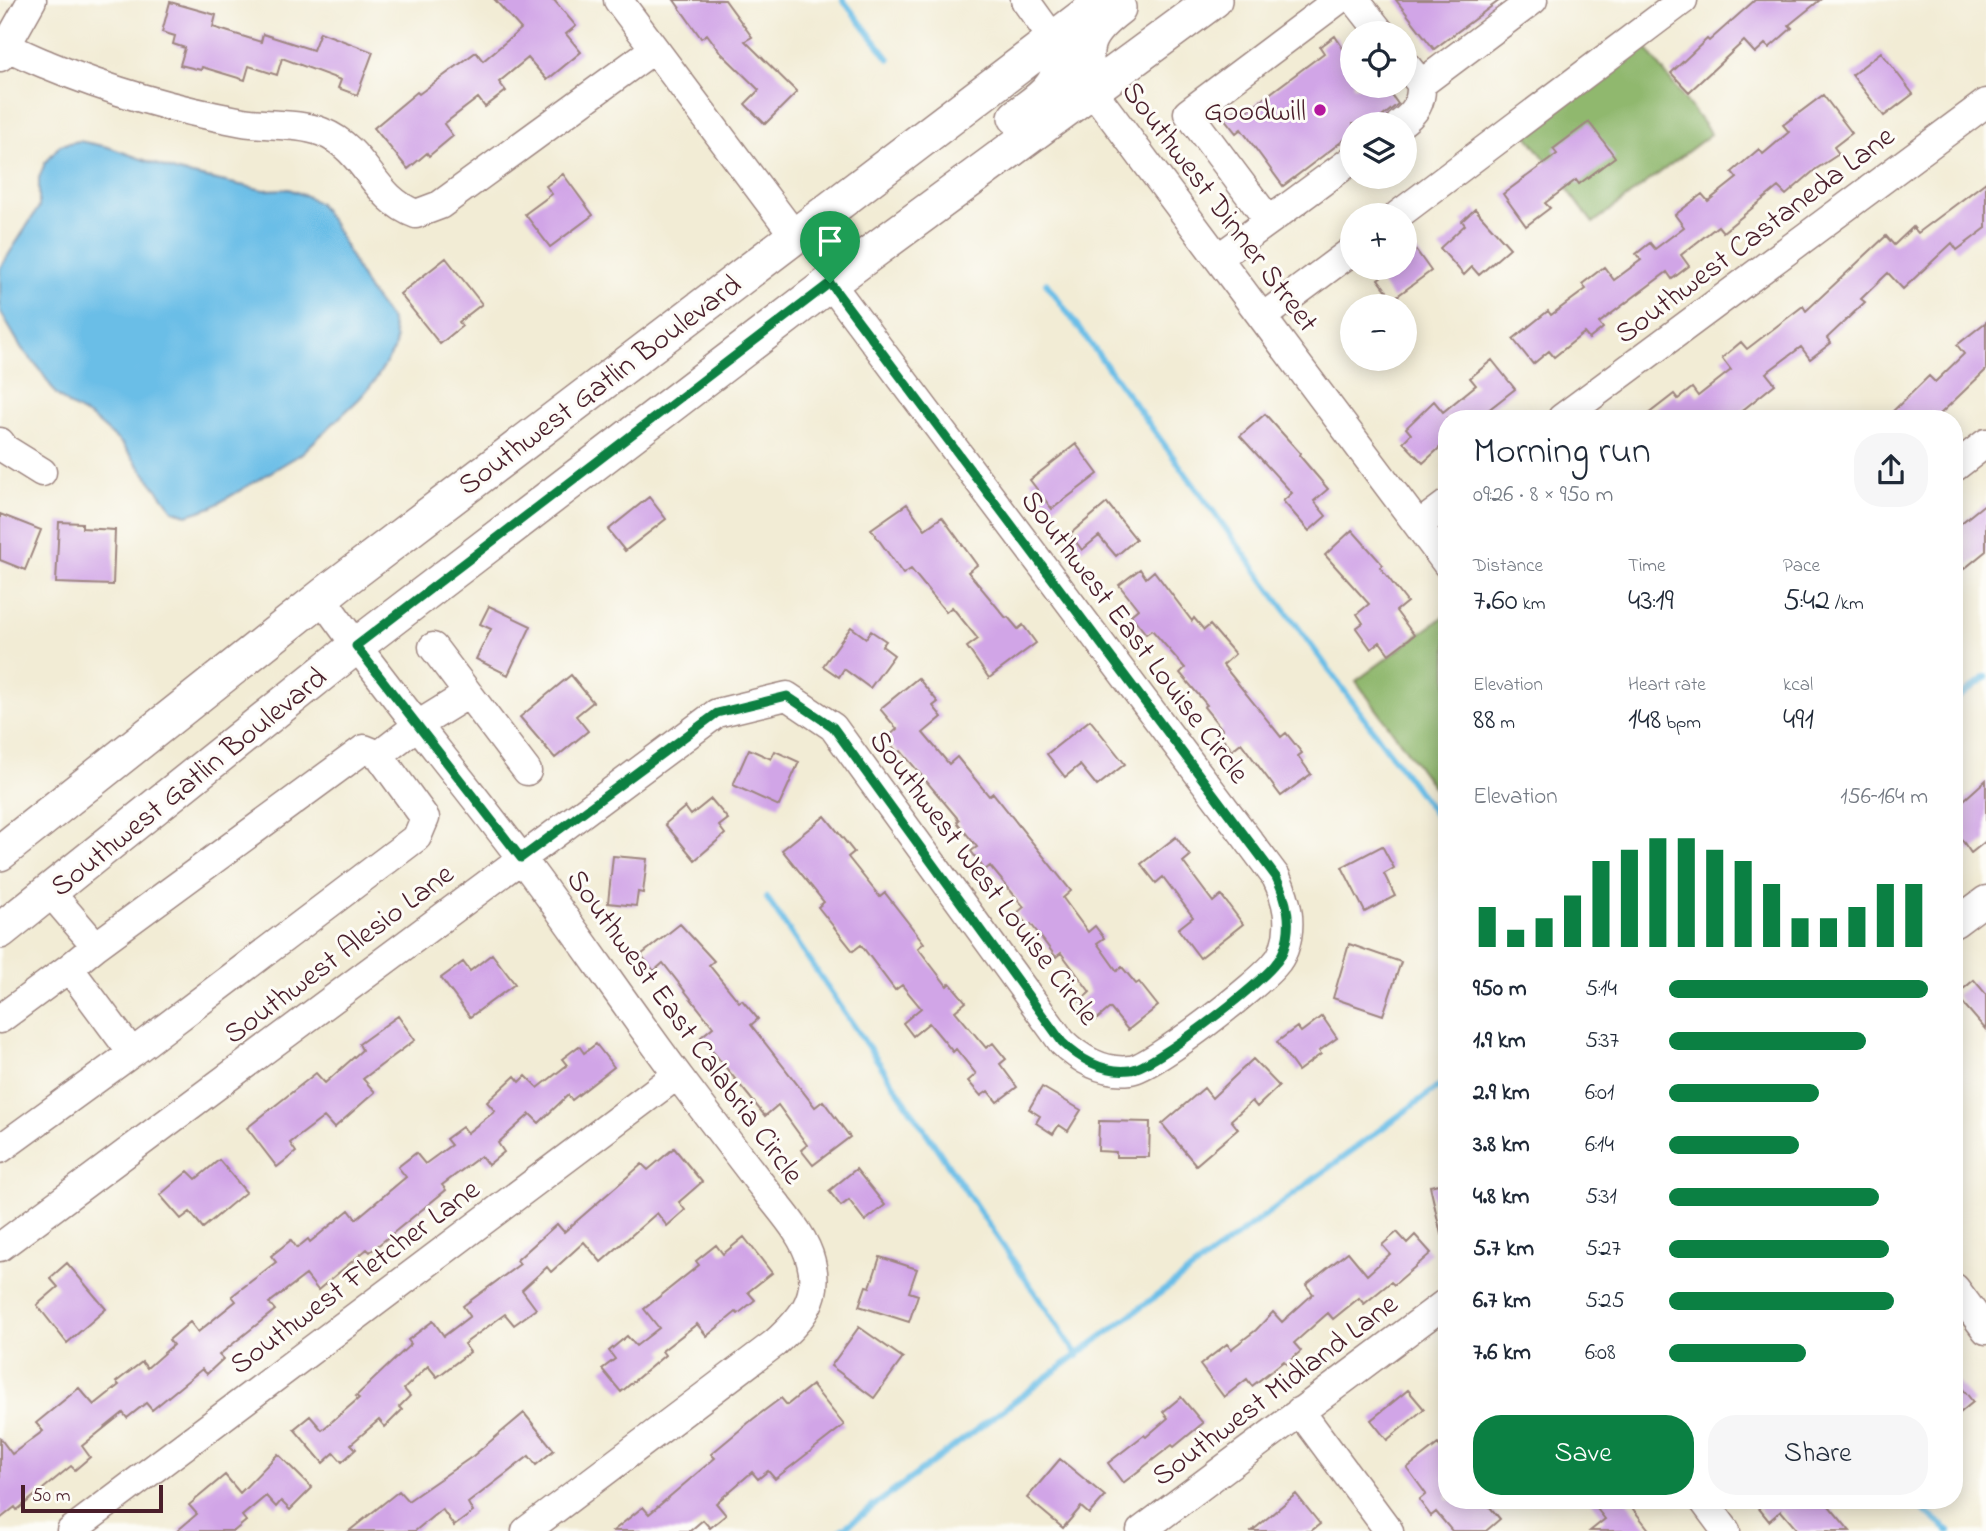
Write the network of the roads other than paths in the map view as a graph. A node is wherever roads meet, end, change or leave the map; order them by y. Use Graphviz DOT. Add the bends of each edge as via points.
graph roads {
  1 [pos="32,0"];
  2 [pos="618,0"];
  3 [pos="1025,0"];
  4 [pos="1105,0"];
  5 [pos="1129,0"];
  6 [pos="1214,0"];
  7 [pos="1233,0"];
  8 [pos="1338,0"];
  9 [pos="1355,0"];
  10 [pos="1533,0"];
  11 [pos="1683,0"];
  12 [pos="1372,21"];
  13 [pos="1053,39"];
  14 [pos="2,49"];
  15 [pos="654,49"];
  16 [pos="1142,53"];
  17 [pos="1417,72"];
  18 [pos="1417,82"];
  19 [pos="1092,90"];
  20 [pos="1986,103"];
  21 [pos="1415,112"];
  22 [pos="1340,168"];
  23 [pos="1414,203"];
  24 [pos="1269,220"];
  25 [pos="897,233"];
  26 [pos="794,235"];
  27 [pos="1218,258"];
  28 [pos="1340,260"];
  29 [pos="830,283"];
  30 [pos="1263,317"];
  31 [pos="1574,410"];
  32 [pos="0,442"];
  33 [pos="1986,443"];
  34 [pos="1963,461"];
  35 [pos="42,472"];
  36 [pos="1438,511"];
  37 [pos="1419,525"];
  38 [pos="1438,551"];
  39 [pos="321,597"];
  40 [pos="356,646"];
  41 [pos="433,648"];
  42 [pos="468,694"];
  43 [pos="717,713"];
  44 [pos="418,725"];
  45 [pos="379,755"];
  46 [pos="527,771"];
  47 [pos="0,853"];
  48 [pos="521,858"];
  49 [pos="49,891"];
  50 [pos="1986,900"];
  51 [pos="1963,917"];
  52 [pos="0,931"];
  53 [pos="96,946"];
  54 [pos="69,968"];
  55 [pos="0,1019"];
  56 [pos="1202,1026"];
  57 [pos="132,1053"];
  58 [pos="677,1075"];
  59 [pos="0,1149"];
  60 [pos="0,1247"];
  61 [pos="1963,1299"];
  62 [pos="1438,1309"];
  63 [pos="1986,1330"];
  64 [pos="1300,1411"];
  65 [pos="1710,1509"];
  66 [pos="71,1531"];
  67 [pos="526,1531"];
  68 [pos="1140,1531"];
  69 [pos="1389,1531"];
  70 [pos="1726,1531"];
  1 -- 14 [label="street"];
  2 -- 15 [label="street"];
  3 -- 13 [label="street"];
  4 -- 13 [label="main road, Southwest Gatlin Boulevard"];
  5 -- 19 [label="main road" via="1088,37 1085,66"];
  6 -- 16 [label="main road, Southwest Gatlin Boulevard"];
  7 -- 16 [label="main road" via="1186,34"];
  8 -- 24 [label="street" via="1188,113"];
  9 -- 12 [label="street"];
  10 -- 17 [label="street"];
  11 -- 23 [label="street"];
  13 -- 25 [label="main road" via="1060,70 1051,90 937,175"];
  13 -- 26 [label="main road, Southwest Gatlin Boulevard"];
  14 -- 15 [label="street" via="159,103 336,138 389,199 416,214 440,205"];
  15 -- 26 [label="street"];
  16 -- 19 [label="main road, Southwest Gatlin Boulevard"];
  18 -- 21 [label="street" via="1422,93"];
  19 -- 25 [label="main road, Southwest Gatlin Boulevard"];
  19 -- 27 [label="street, Southwest Dinner Street"];
  20 -- 31 [label="street, Southwest Castaneda Lane"];
  22 -- 24 [label="street"];
  24 -- 27 [label="street"];
  25 -- 29 [label="main road, Southwest Gatlin Boulevard"];
  26 -- 39 [label="main road, Southwest Gatlin Boulevard"];
  27 -- 30 [label="street, Southwest Dinner Street"];
  28 -- 30 [label="street"];
  29 -- 40 [label="main road, Southwest Gatlin Boulevard"];
  29 -- 56 [label="street, Southwest East Louise Circle" via="1276,877 1289,914 1288,933 1277,962"];
  30 -- 37 [label="street, Southwest Dinner Street"];
  32 -- 35 [label="street"];
  33 -- 34 [label="street"];
  36 -- 37 [label="street"];
  37 -- 38 [label="street, Southwest Dinner Street"];
  39 -- 40 [label="street, Southwest East Calabria Circle"];
  39 -- 47 [label="main road, Southwest Gatlin Boulevard"];
  40 -- 44 [label="street, Southwest East Calabria Circle"];
  40 -- 49 [label="main road, Southwest Gatlin Boulevard"];
  41 -- 42 [label="street"];
  42 -- 44 [label="street"];
  42 -- 46 [label="street"];
  43 -- 48 [label="street, Southwest Alesio Lane"];
  43 -- 56 [label="street, Southwest West Louise Circle" via="787,696 833,727 1062,1042 1086,1061 1133,1070"];
  44 -- 45 [label="street"];
  44 -- 48 [label="street, Southwest East Calabria Circle"];
  45 -- 53 [label="street" via="365,749"];
  45 -- 57 [label="street" via="425,818 417,837"];
  48 -- 58 [label="street, Southwest East Calabria Circle"];
  48 -- 60 [label="street, Southwest Alesio Lane"];
  49 -- 52 [label="main road, Southwest Gatlin Boulevard"];
  49 -- 53 [label="street"];
  50 -- 51 [label="street"];
  53 -- 54 [label="street"];
  54 -- 55 [label="street"];
  54 -- 57 [label="street"];
  57 -- 59 [label="street"];
  58 -- 66 [label="street, Southwest Fletcher Lane"];
  58 -- 67 [label="street, Southwest East Calabria Circle" via="804,1244 814,1287 806,1311 775,1343"];
  61 -- 63 [label="street"];
  62 -- 64 [label="street, Southwest Midland Lane"];
  64 -- 68 [label="street, Southwest Midland Lane"];
  64 -- 69 [label="street"];
  65 -- 70 [label="street"];
}
